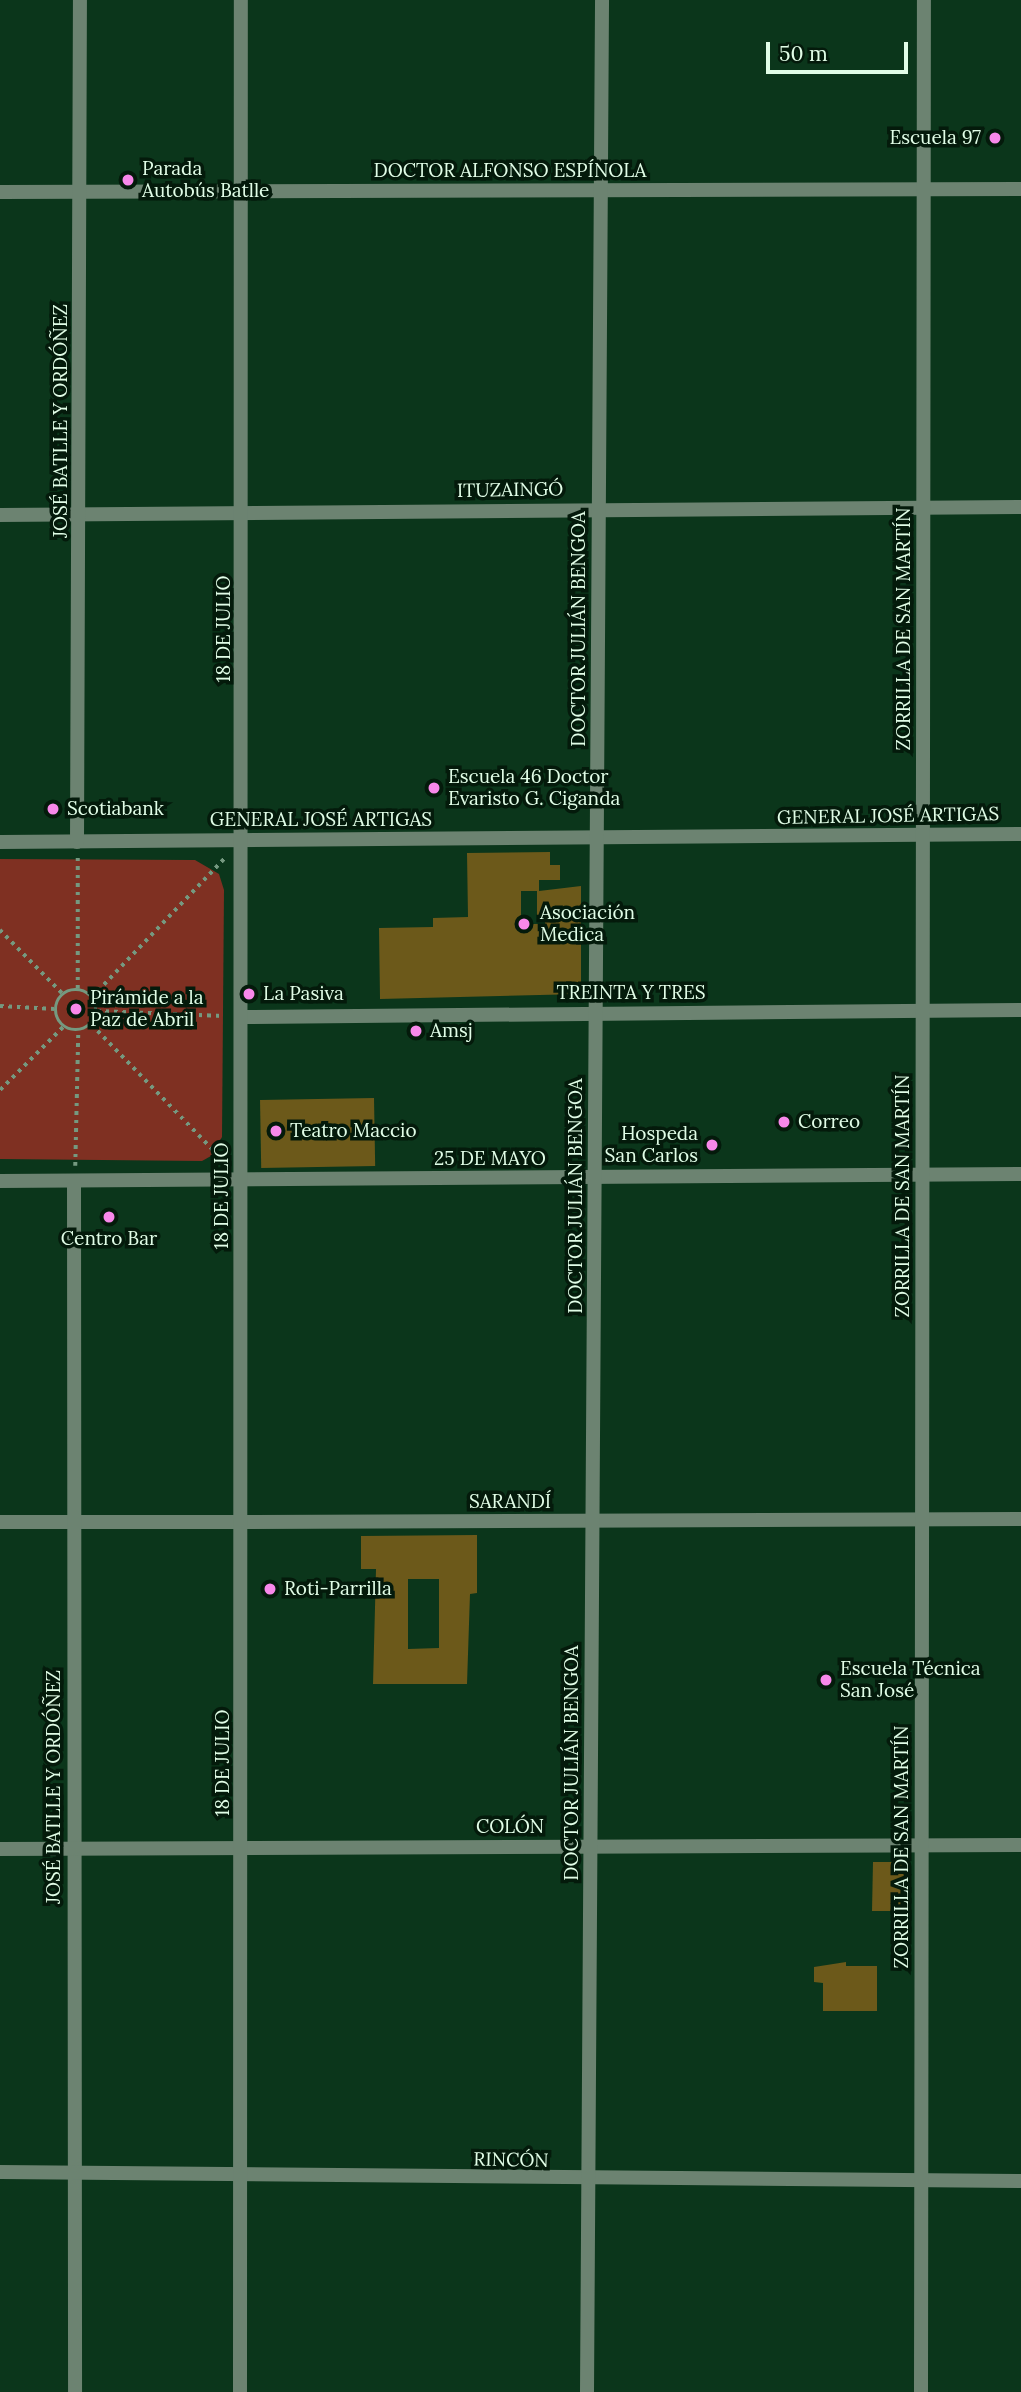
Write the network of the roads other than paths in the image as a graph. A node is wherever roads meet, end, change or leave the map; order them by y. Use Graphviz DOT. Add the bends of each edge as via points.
graph roads {
  1 [pos="80,0"];
  2 [pos="241,0"];
  3 [pos="601,0"];
  4 [pos="924,0"];
  5 [pos="601,189"];
  6 [pos="925,189"];
  7 [pos="1021,189"];
  8 [pos="241,191"];
  9 [pos="0,192"];
  10 [pos="81,193"];
  11 [pos="1021,507"];
  12 [pos="599,508"];
  13 [pos="923,508"];
  14 [pos="244,513"];
  15 [pos="0,514"];
  16 [pos="79,514"];
  17 [pos="923,834"];
  18 [pos="1021,834"];
  19 [pos="244,838"];
  20 [pos="597,839"];
  21 [pos="0,842"];
  22 [pos="78,842"];
  23 [pos="923,1010"];
  24 [pos="1021,1010"];
  25 [pos="596,1012"];
  26 [pos="242,1017"];
  27 [pos="1021,1174"];
  28 [pos="922,1175"];
  29 [pos="240,1178"];
  30 [pos="595,1179"];
  31 [pos="0,1181"];
  32 [pos="74,1181"];
  33 [pos="1021,1519"];
  34 [pos="921,1520"];
  35 [pos="593,1521"];
  36 [pos="0,1522"];
  37 [pos="71,1522"];
  38 [pos="243,1522"];
  39 [pos="922,1845"];
  40 [pos="1021,1845"];
  41 [pos="591,1846"];
  42 [pos="242,1848"];
  43 [pos="0,1849"];
  44 [pos="75,1849"];
  45 [pos="0,2172"];
  46 [pos="72,2173"];
  47 [pos="239,2175"];
  48 [pos="589,2180"];
  49 [pos="921,2180"];
  50 [pos="1021,2181"];
  51 [pos="75,2392"];
  52 [pos="240,2392"];
  53 [pos="587,2392"];
  54 [pos="921,2392"];
  1 -- 10 [label="street, JOSÉ BATLLE Y ORDÓÑEZ"];
  2 -- 8 [label="street, 18 DE JULIO"];
  3 -- 5 [label="street, DOCTOR JULIÁN BENGOA"];
  4 -- 6 [label="street, ZORRILLA DE SAN MARTÍN"];
  5 -- 6 [label="street, DOCTOR ALFONSO ESPÍNOLA"];
  5 -- 8 [label="street, DOCTOR ALFONSO ESPÍNOLA"];
  5 -- 12 [label="street, DOCTOR JULIÁN BENGOA"];
  6 -- 7 [label="street, DOCTOR ALFONSO ESPÍNOLA"];
  6 -- 13 [label="street, ZORRILLA DE SAN MARTÍN"];
  8 -- 10 [label="street, DOCTOR ALFONSO ESPÍNOLA"];
  8 -- 14 [label="street, 18 DE JULIO"];
  9 -- 10 [label="street, DOCTOR ALFONSO ESPÍNOLA"];
  10 -- 16 [label="street, JOSÉ BATLLE Y ORDÓÑEZ"];
  11 -- 13 [label="street, ITUZAINGÓ"];
  12 -- 13 [label="street, ITUZAINGÓ"];
  12 -- 14 [label="street, ITUZAINGÓ"];
  12 -- 20 [label="street, DOCTOR JULIÁN BENGOA"];
  13 -- 17 [label="street, ZORRILLA DE SAN MARTÍN"];
  14 -- 16 [label="street, ITUZAINGÓ"];
  14 -- 19 [label="street, 18 DE JULIO"];
  15 -- 16 [label="street, ITUZAINGÓ"];
  16 -- 22 [label="street, JOSÉ BATLLE Y ORDÓÑEZ"];
  17 -- 18 [label="street, GENERAL JOSÉ ARTIGAS"];
  17 -- 20 [label="street, GENERAL JOSÉ ARTIGAS"];
  17 -- 23 [label="street, ZORRILLA DE SAN MARTÍN"];
  19 -- 20 [label="street, GENERAL JOSÉ ARTIGAS"];
  19 -- 22 [label="street, GENERAL JOSÉ ARTIGAS"];
  19 -- 26 [label="street, 18 DE JULIO"];
  20 -- 25 [label="street, DOCTOR JULIÁN BENGOA"];
  21 -- 22 [label="street, GENERAL JOSÉ ARTIGAS"];
  23 -- 24 [label="street, TREINTA Y TRES"];
  23 -- 25 [label="street, TREINTA Y TRES"];
  23 -- 28 [label="street, ZORRILLA DE SAN MARTÍN"];
  25 -- 26 [label="street, TREINTA Y TRES"];
  25 -- 30 [label="street, DOCTOR JULIÁN BENGOA"];
  26 -- 29 [label="street, 18 DE JULIO"];
  27 -- 28 [label="street, 25 DE MAYO"];
  28 -- 30 [label="street, 25 DE MAYO"];
  28 -- 34 [label="street, ZORRILLA DE SAN MARTÍN"];
  29 -- 30 [label="street, 25 DE MAYO"];
  29 -- 32 [label="street, 25 DE MAYO"];
  29 -- 38 [label="street, 18 DE JULIO"];
  30 -- 35 [label="street, DOCTOR JULIÁN BENGOA"];
  31 -- 32 [label="street, 25 DE MAYO"];
  32 -- 37 [label="street, JOSÉ BATLLE Y ORDÓÑEZ"];
  33 -- 34 [label="street, SARANDÍ"];
  34 -- 35 [label="street, SARANDÍ"];
  34 -- 39 [label="street, ZORRILLA DE SAN MARTÍN"];
  35 -- 38 [label="street, SARANDÍ"];
  35 -- 41 [label="street, DOCTOR JULIÁN BENGOA"];
  36 -- 37 [label="street, SARANDÍ"];
  37 -- 38 [label="street, SARANDÍ"];
  37 -- 44 [label="street, JOSÉ BATLLE Y ORDÓÑEZ"];
  38 -- 42 [label="street, 18 DE JULIO"];
  39 -- 40 [label="street, COLÓN"];
  39 -- 41 [label="street, COLÓN"];
  39 -- 49 [label="street, ZORRILLA DE SAN MARTÍN"];
  41 -- 42 [label="street, COLÓN"];
  41 -- 48 [label="street, DOCTOR JULIÁN BENGOA"];
  42 -- 44 [label="street, COLÓN"];
  42 -- 47 [label="street, 18 DE JULIO"];
  43 -- 44 [label="street, COLÓN"];
  44 -- 46 [label="street, JOSÉ BATLLE Y ORDÓÑEZ"];
  45 -- 46 [label="street, RINCÓN"];
  46 -- 47 [label="street, RINCÓN"];
  46 -- 51 [label="street, JOSÉ BATLLE Y ORDÓÑEZ"];
  47 -- 48 [label="street, RINCÓN"];
  47 -- 52 [label="street, 18 DE JULIO"];
  48 -- 49 [label="street, RINCÓN"];
  48 -- 53 [label="street, DOCTOR JULIÁN BENGOA"];
  49 -- 50 [label="street, RINCÓN"];
  49 -- 54 [label="street, ZORRILLA DE SAN MARTÍN"];
}
